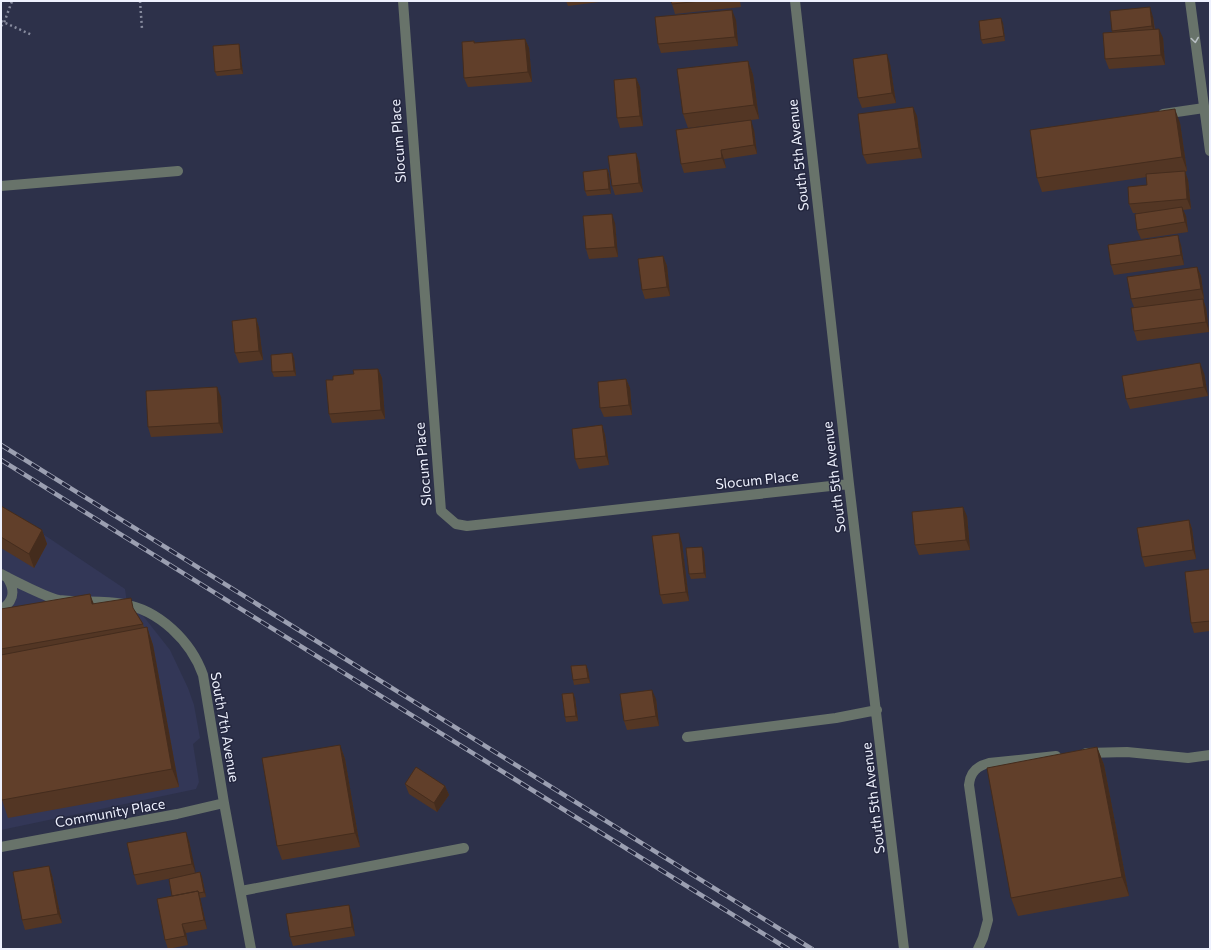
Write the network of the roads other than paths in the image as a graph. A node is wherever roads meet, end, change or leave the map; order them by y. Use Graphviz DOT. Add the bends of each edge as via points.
graph roads {
  1 [pos="402,1"];
  2 [pos="795,1"];
  3 [pos="1190,1"];
  4 [pos="1204,108"];
  5 [pos="1150,116"];
  6 [pos="1210,151"];
  7 [pos="178,171"];
  8 [pos="1,186"];
  9 [pos="849,484"];
  10 [pos="4,576"];
  11 [pos="58,600"];
  12 [pos="36,604"];
  13 [pos="15,608"];
  14 [pos="1,611"];
  15 [pos="877,710"];
  16 [pos="687,737"];
  17 [pos="1210,755"];
  18 [pos="224,803"];
  19 [pos="1,847"];
  20 [pos="464,848"];
  21 [pos="241,891"];
  22 [pos="251,949"];
  23 [pos="904,949"];
  24 [pos="978,949"];
  1 -- 9 [label="street, Slocum Place" via="441,511 456,524 467,526"];
  2 -- 9 [label="street, South 5th Avenue"];
  3 -- 4 [label="street, one-way"];
  4 -- 5 [label="street"];
  4 -- 6 [label="street"];
  7 -- 8 [label="street"];
  9 -- 15 [label="street, South 5th Avenue"];
  10 -- 11 [label="street, South 7th Avenue"];
  10 -- 14 [label="street" via="13,592 12,600"];
  11 -- 12 [label="street"];
  11 -- 18 [label="street, South 7th Avenue" via="123,604 142,608 173,630 189,646 198,659 204,675"];
  13 -- 14 [label="street"];
  15 -- 16 [label="street" via="836,718"];
  15 -- 23 [label="street, South 5th Avenue"];
  17 -- 24 [label="street" via="1188,758 1102,751 980,765 970,777 969,785 988,920"];
  18 -- 19 [label="street, Community Place"];
  18 -- 21 [label="street, South 7th Avenue"];
  20 -- 21 [label="street"];
  21 -- 22 [label="street, South 7th Avenue"];
}
